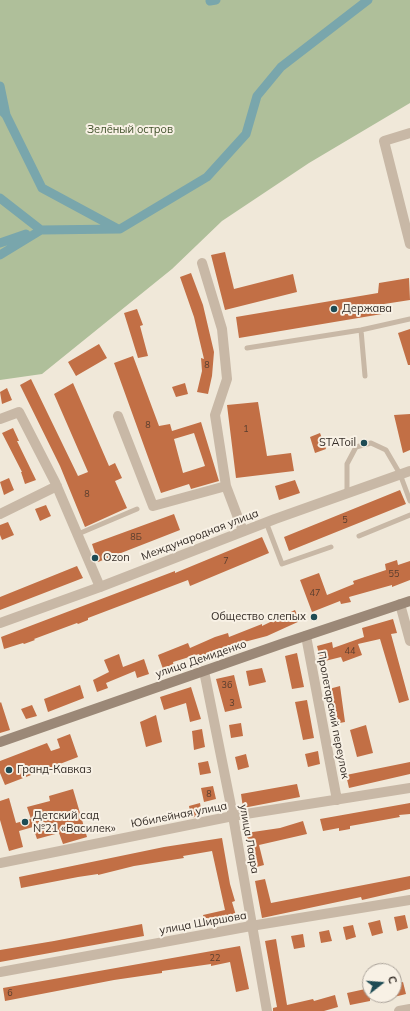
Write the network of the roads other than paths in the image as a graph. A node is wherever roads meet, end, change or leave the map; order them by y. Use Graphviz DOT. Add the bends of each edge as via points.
graph roads {
  1 [pos="410,133"];
  2 [pos="410,244"];
  3 [pos="202,264"];
  4 [pos="410,319"];
  5 [pos="361,330"];
  6 [pos="247,348"];
  7 [pos="365,376"];
  8 [pos="118,416"];
  9 [pos="0,419"];
  10 [pos="410,471"];
  11 [pos="400,474"];
  12 [pos="57,486"];
  13 [pos="226,486"];
  14 [pos="347,493"];
  15 [pos="410,501"];
  16 [pos="138,509"];
  17 [pos="0,514"];
  18 [pos="410,515"];
  19 [pos="266,522"];
  20 [pos="243,530"];
  21 [pos="78,534"];
  22 [pos="359,536"];
  23 [pos="331,547"];
  24 [pos="100,587"];
  25 [pos="410,601"];
  26 [pos="400,604"];
  27 [pos="0,623"];
  28 [pos="306,636"];
  29 [pos="410,641"];
  30 [pos="204,671"];
  31 [pos="0,742"];
  32 [pos="410,788"];
  33 [pos="337,800"];
  34 [pos="233,816"];
  35 [pos="0,863"];
  36 [pos="410,900"];
  37 [pos="251,926"];
  38 [pos="0,972"];
  39 [pos="410,1009"];
  40 [pos="267,1011"];
  41 [pos="399,1011"];
  1 -- 2 [label="street" via="384,141"];
  3 -- 13 [label="street" via="222,329 227,379 215,415"];
  4 -- 5 [label="lane"];
  5 -- 6 [label="lane"];
  5 -- 7 [label="lane"];
  8 -- 13 [label="street" via="153,506"];
  9 -- 12 [label="street" via="19,412"];
  10 -- 11 [label="street, Международная улица"];
  11 -- 14 [label="street, Международная улица"];
  11 -- 14 [label="lane" via="386,450 371,443 356,448 347,464"];
  11 -- 15 [label="lane"];
  12 -- 17 [label="street"];
  12 -- 21 [label="street"];
  13 -- 20 [label="street"];
  14 -- 19 [label="street, Международная улица"];
  16 -- 21 [label="lane"];
  18 -- 22 [label="lane"];
  19 -- 20 [label="street, Международная улица"];
  19 -- 23 [label="lane" via="282,564"];
  20 -- 24 [label="street, Международная улица"];
  21 -- 24 [label="street"];
  24 -- 27 [label="street, Международная улица"];
  25 -- 26 [label="main road, улица Демиденко"];
  26 -- 28 [label="main road, улица Демиденко"];
  26 -- 29 [label="street"];
  28 -- 30 [label="main road, улица Демиденко"];
  28 -- 33 [label="street, Пролетарский переулок"];
  30 -- 31 [label="main road, улица Демиденко"];
  30 -- 34 [label="street, улица Лаара"];
  32 -- 33 [label="street, Юбилейная улица"];
  33 -- 34 [label="street, Юбилейная улица"];
  34 -- 35 [label="street, Юбилейная улица"];
  34 -- 37 [label="street, улица Лаара"];
  36 -- 37 [label="street, улица Ширшова"];
  37 -- 38 [label="street, улица Ширшова"];
  37 -- 40 [label="street, улица Лаара"];
  39 -- 41 [label="street"];
}
